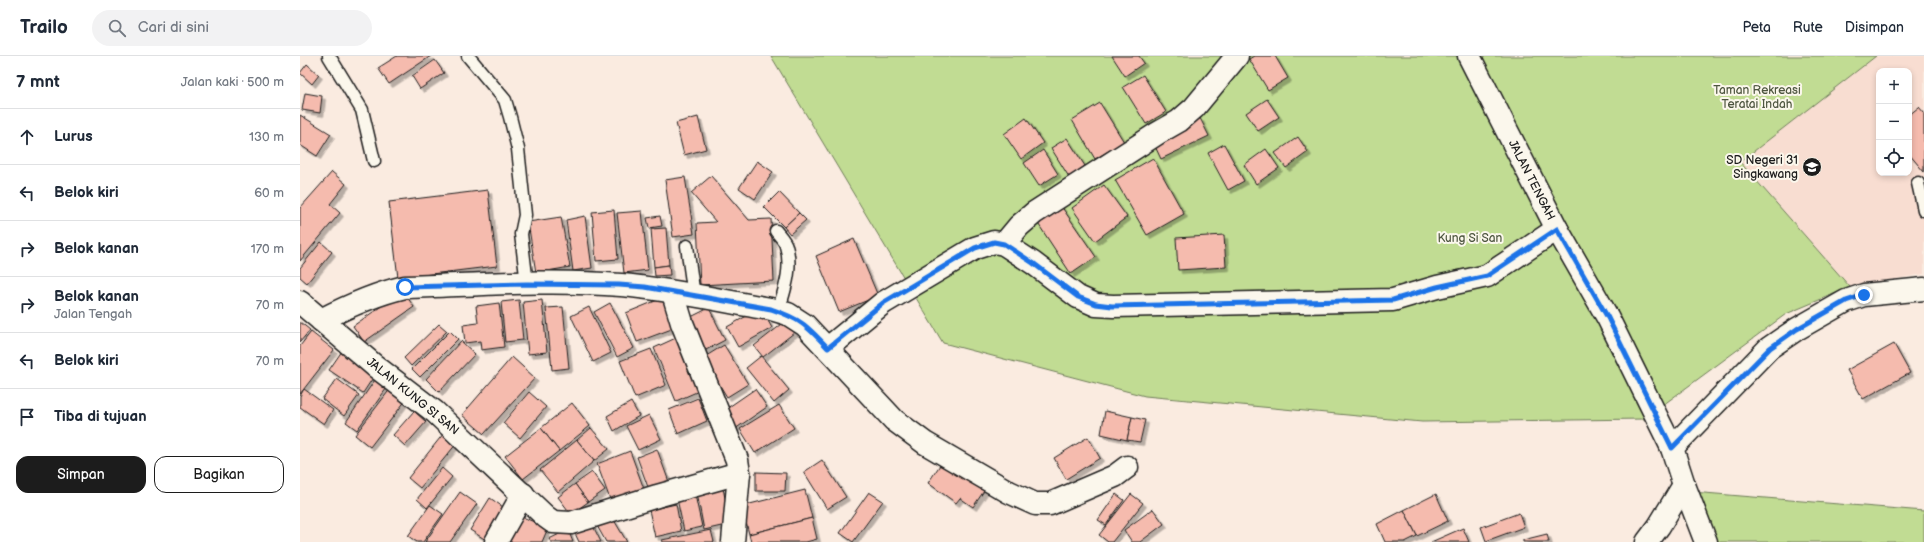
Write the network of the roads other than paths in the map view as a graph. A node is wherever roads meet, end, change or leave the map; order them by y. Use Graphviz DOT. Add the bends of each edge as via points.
graph roads {
  1 [pos="329,56"];
  2 [pos="468,56"];
  3 [pos="1236,56"];
  4 [pos="1469,56"];
  5 [pos="374,161"];
  6 [pos="1918,183"];
  7 [pos="1924,210"];
  8 [pos="1557,229"];
  9 [pos="776,231"];
  10 [pos="1004,244"];
  11 [pos="687,246"];
  12 [pos="527,284"];
  13 [pos="1924,289"];
  14 [pos="684,294"];
  15 [pos="300,302"];
  16 [pos="778,312"];
  17 [pos="321,320"];
  18 [pos="828,348"];
  19 [pos="1672,448"];
  20 [pos="1127,467"];
  21 [pos="739,473"];
  22 [pos="1684,485"];
  23 [pos="523,494"];
  24 [pos="496,542"];
  25 [pos="733,542"];
  26 [pos="1647,542"];
  27 [pos="1706,542"];
  1 -- 5 [label="lane" via="362,110"];
  2 -- 12 [label="lane" via="505,100 510,117 518,148 525,215 521,234"];
  3 -- 10 [label="street" via="1200,101 1179,121 1034,213"];
  4 -- 8 [label="street, JALAN TENGAH"];
  6 -- 7 [label="lane"];
  8 -- 10 [label="street" via="1487,276 1393,300 1120,306 1096,304 1078,297"];
  8 -- 19 [label="street, JALAN TENGAH" via="1608,318"];
  9 -- 16 [label="lane" via="786,245 789,259 788,276"];
  10 -- 18 [label="street" via="994,242 975,248 883,303"];
  11 -- 14 [label="lane"];
  12 -- 14 [label="street" via="619,285"];
  12 -- 17 [label="street" via="405,287 352,304"];
  13 -- 19 [label="street" via="1890,291 1852,299 1797,329 1770,348"];
  14 -- 16 [label="street"];
  14 -- 21 [label="street" via="682,323 737,460"];
  15 -- 17 [label="street, JALAN KUNG SI SAN"];
  16 -- 18 [label="street" via="788,314 805,325"];
  17 -- 23 [label="street, JALAN KUNG SI SAN" via="435,412"];
  18 -- 20 [label="street" via="894,420 925,443 1009,492 1035,504 1057,502 1115,476"];
  19 -- 22 [label="street, JALAN TENGAH"];
  21 -- 23 [label="street, JALAN KUNG SI SAN" via="571,523 553,522"];
  21 -- 25 [label="street"];
  22 -- 26 [label="street"];
  22 -- 27 [label="street, JALAN TENGAH"];
  23 -- 24 [label="street"];
}
